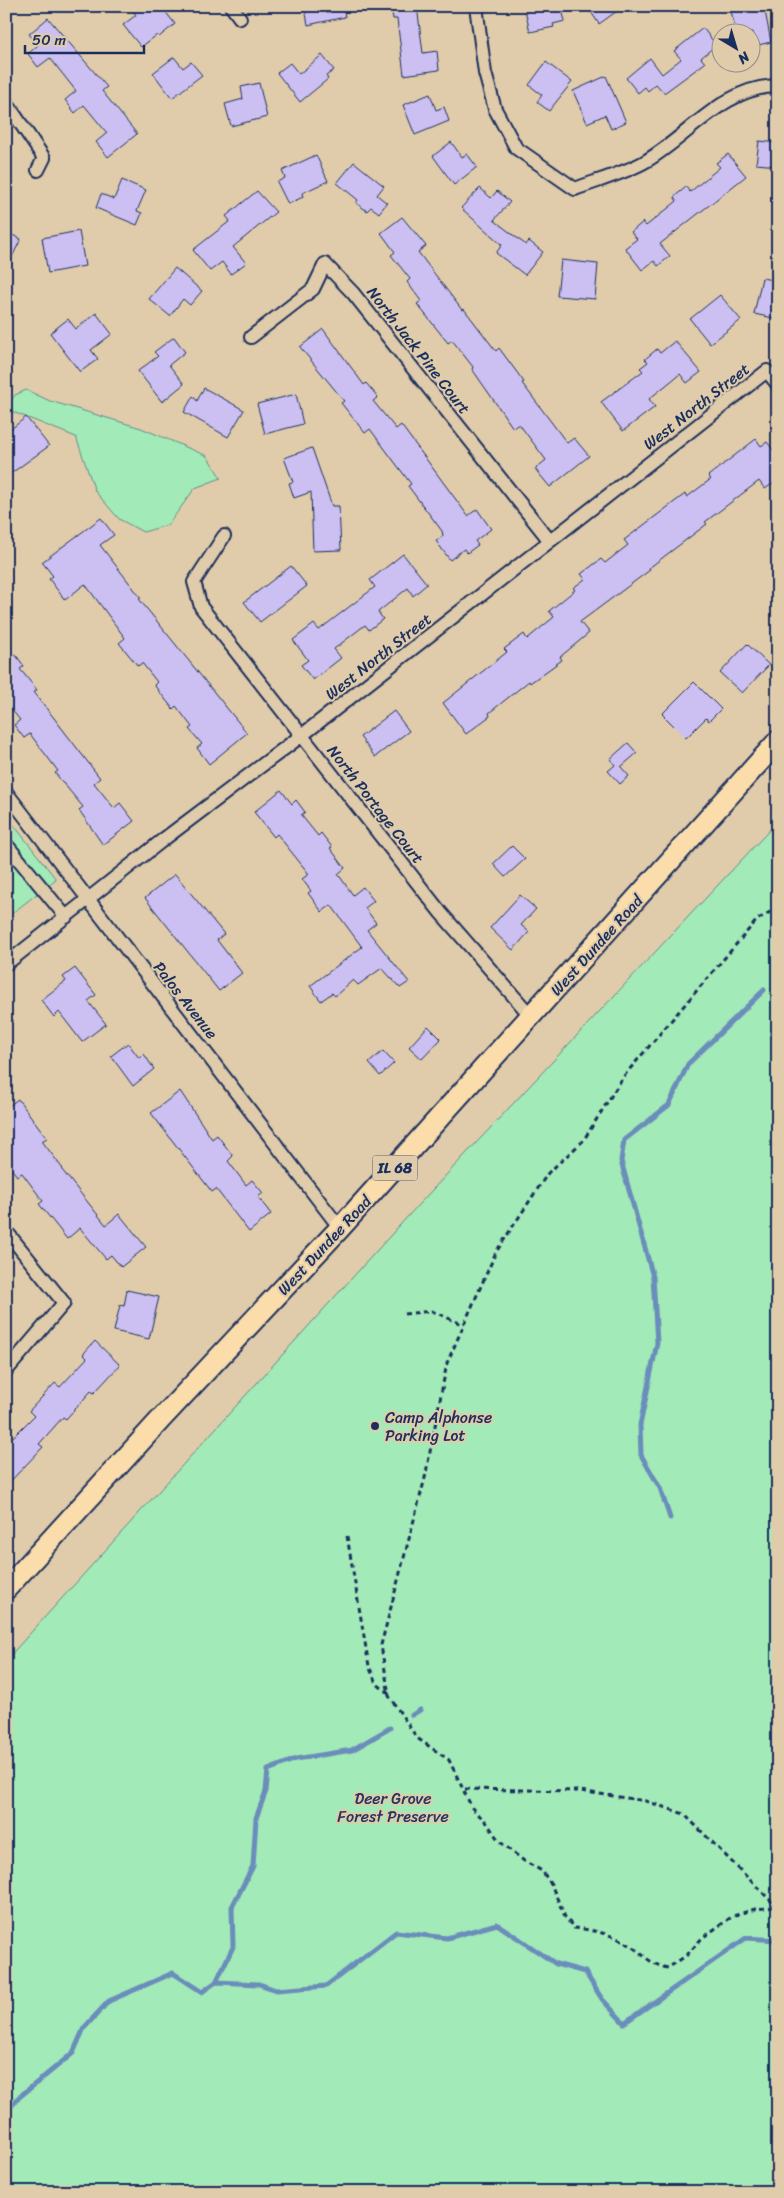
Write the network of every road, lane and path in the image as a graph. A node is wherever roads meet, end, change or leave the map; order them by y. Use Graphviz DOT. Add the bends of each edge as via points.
graph roads {
  1 [pos="231,6"];
  2 [pos="476,6"];
  3 [pos="240,18"];
  4 [pos="778,86"];
  5 [pos="6,102"];
  6 [pos="38,170"];
  7 [pos="251,337"];
  8 [pos="778,385"];
  9 [pos="224,536"];
  10 [pos="550,542"];
  11 [pos="301,736"];
  12 [pos="778,741"];
  13 [pos="6,792"];
  14 [pos="6,844"];
  15 [pos="87,899"];
  16 [pos="778,907"];
  17 [pos="66,916"];
  18 [pos="6,964"];
  19 [pos="531,1016"];
  20 [pos="340,1228"];
  21 [pos="6,1231"];
  22 [pos="404,1314"];
  23 [pos="464,1325"];
  24 [pos="6,1371"];
  25 [pos="347,1536"];
  26 [pos="6,1589"];
  27 [pos="389,1694"];
  28 [pos="465,1789"];
  29 [pos="777,1907"];
  1 -- 3 [label="street"];
  2 -- 4 [label="street" via="494,109 516,148 575,189 646,162 733,97 767,86"];
  5 -- 6 [label="street" via="44,158"];
  7 -- 10 [label="street, North Jack Pine Court" via="313,289 325,264 353,293"];
  8 -- 10 [label="street, West North Street" via="767,371"];
  9 -- 11 [label="street, North Portage Court" via="194,582 201,608"];
  10 -- 11 [label="street, West North Street"];
  11 -- 15 [label="street, West North Street"];
  11 -- 19 [label="street, North Portage Court" via="442,913"];
  12 -- 19 [label="main road, West Dundee Road / IL 68"];
  13 -- 15 [label="street, Palos Avenue"];
  14 -- 17 [label="street"];
  15 -- 17 [label="street, West North Street"];
  15 -- 20 [label="street, Palos Avenue"];
  16 -- 23 [label="path" via="757,920 623,1076 583,1141 548,1173 496,1252"];
  17 -- 18 [label="street, West North Street"];
  19 -- 20 [label="main road, West Dundee Road / IL 68"];
  20 -- 26 [label="main road, West Dundee Road / IL 68"];
  21 -- 24 [label="street" via="64,1303"];
  22 -- 23 [label="path" via="432,1311"];
  23 -- 27 [label="path" via="447,1363 425,1478 381,1645"];
  25 -- 27 [label="path" via="368,1666 376,1683"];
  27 -- 28 [label="path" via="418,1738 449,1760 457,1780"];
  28 -- 29 [label="path" via="580,1791 646,1801 684,1814"];
  28 -- 29 [label="path" via="472,1808 487,1822 499,1841 542,1871 574,1928 598,1931 627,1944 653,1965 668,1968 733,1916"];
}
